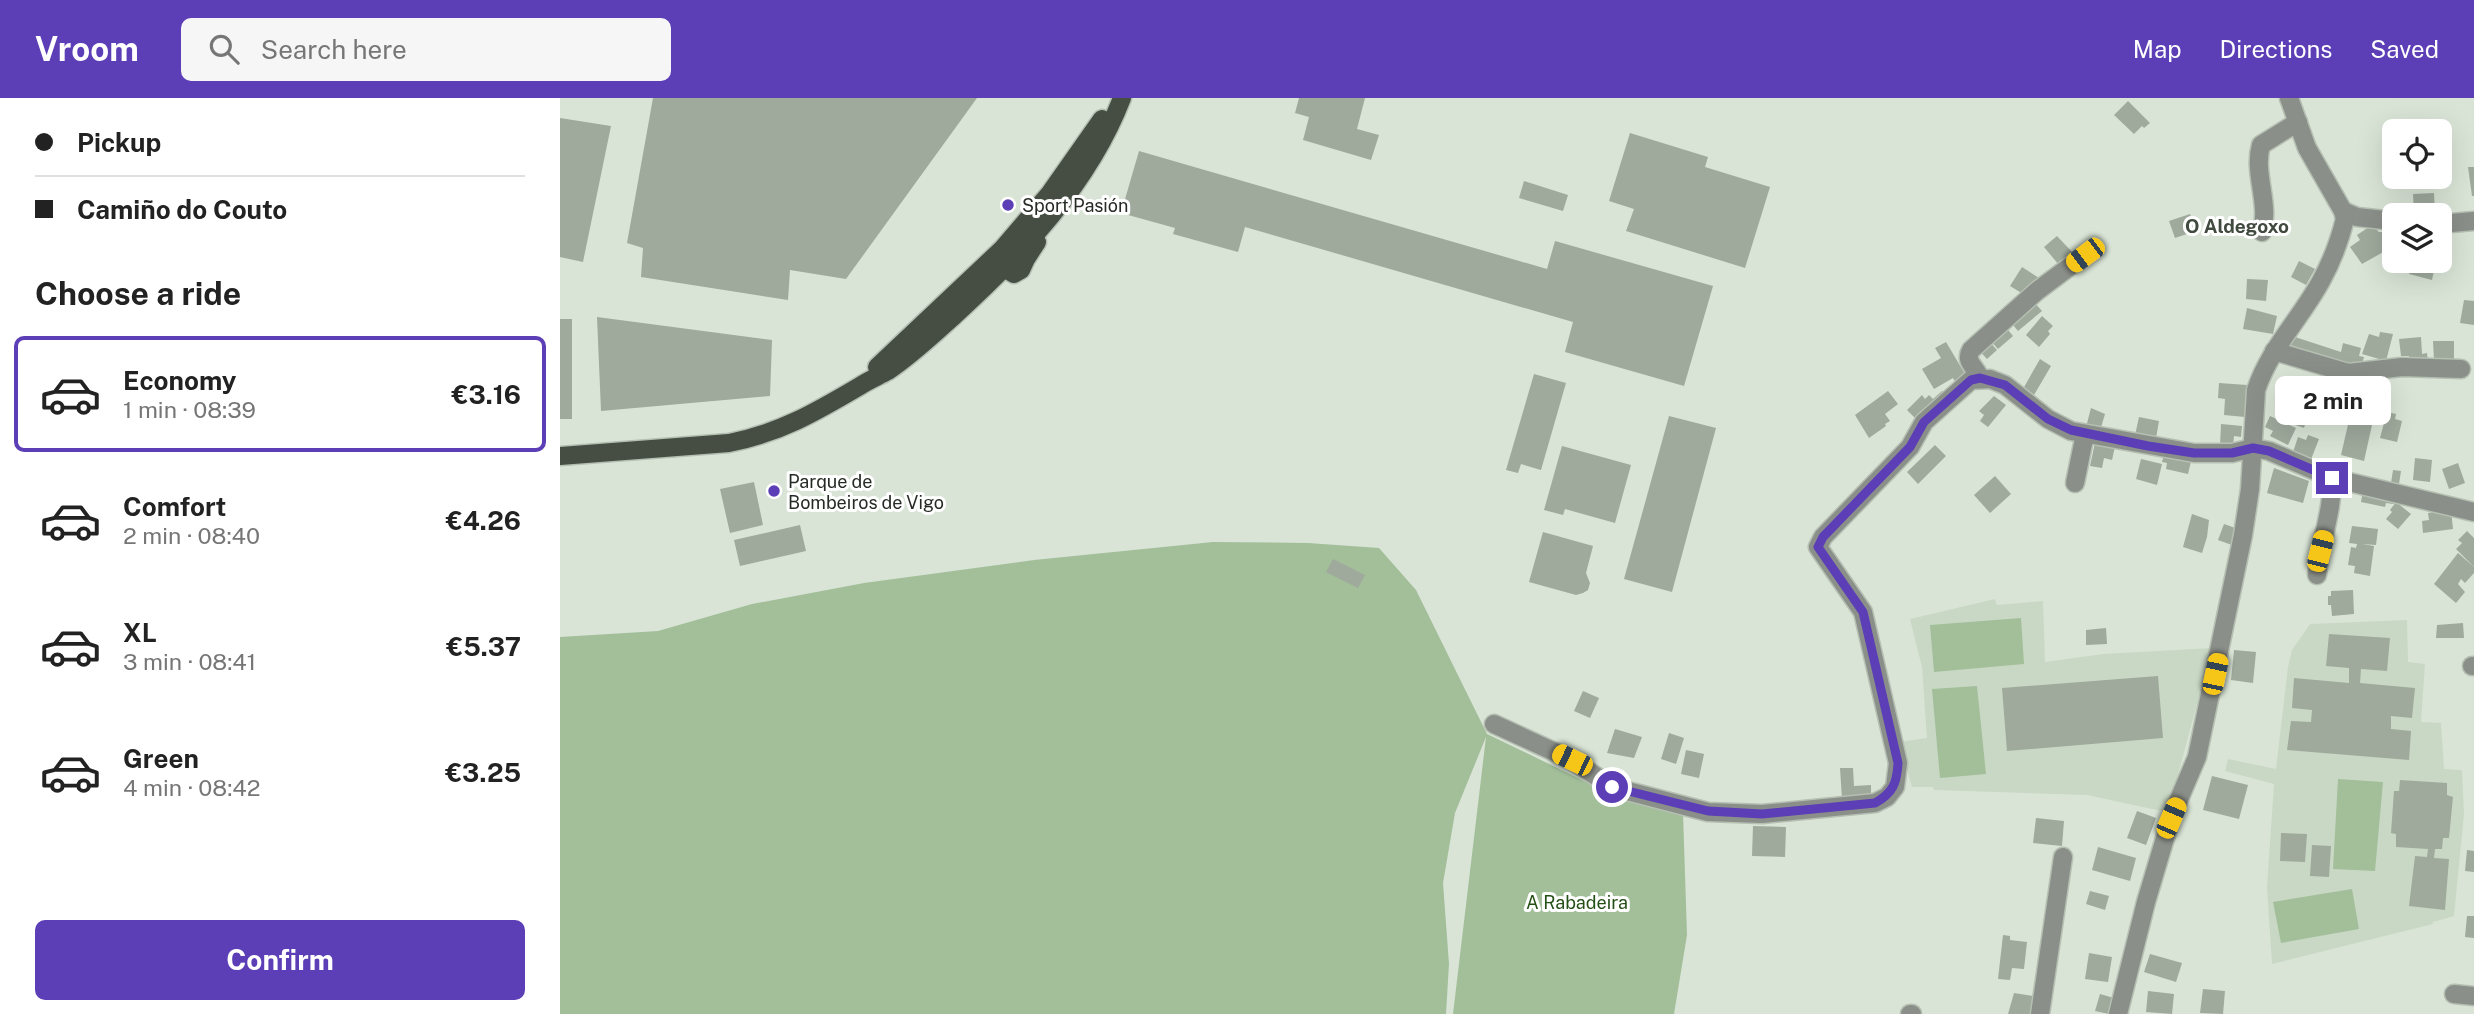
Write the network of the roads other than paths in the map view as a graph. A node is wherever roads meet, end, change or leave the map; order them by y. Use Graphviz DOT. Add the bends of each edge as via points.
graph roads {
  1 [pos="1117,98"];
  2 [pos="1122,98"];
  3 [pos="2289,98"];
  4 [pos="2298,121"];
  5 [pos="1067,182"];
  6 [pos="2343,211"];
  7 [pos="2382,220"];
  8 [pos="2474,222"];
  9 [pos="2452,223"];
  10 [pos="2262,232"];
  11 [pos="2085,255"];
  12 [pos="1011,262"];
  13 [pos="939,309"];
  14 [pos="2274,351"];
  15 [pos="2461,369"];
  16 [pos="1980,378"];
  17 [pos="860,386"];
  18 [pos="2085,433"];
  19 [pos="2253,448"];
  20 [pos="560,456"];
  21 [pos="2332,478"];
  22 [pos="2075,483"];
  23 [pos="2474,512"];
  24 [pos="2317,575"];
  25 [pos="1494,724"];
  26 [pos="2063,857"];
  27 [pos="2454,994"];
  28 [pos="2474,996"];
  29 [pos="2040,1014"];
  30 [pos="2118,1014"];
  1 -- 5 [label="main road"];
  2 -- 5 [label="main road" via="1097,150"];
  3 -- 4 [label="street"];
  4 -- 6 [label="street" via="2307,148"];
  4 -- 10 [label="street" via="2261,145"];
  5 -- 12 [label="main road"];
  5 -- 13 [label="main road"];
  6 -- 7 [label="street"];
  6 -- 14 [label="street" via="2343,228 2321,281"];
  8 -- 9 [label="street"];
  11 -- 16 [label="street" via="1971,351 1969,362"];
  12 -- 13 [label="main road"];
  12 -- 17 [label="main road" via="935,334 888,371"];
  13 -- 17 [label="main road"];
  14 -- 15 [label="street" via="2348,373 2402,367"];
  14 -- 19 [label="street" via="2256,390"];
  16 -- 18 [label="street" via="2005,385 2048,419"];
  16 -- 25 [label="street" via="1971,380 1924,422 1910,447 1818,547 1863,612 1898,763 1895,787 1887,797 1875,803 1762,814 1708,811 1612,787 1572,760"];
  17 -- 20 [label="main road" via="813,414 754,438"];
  18 -- 19 [label="street" via="2194,453"];
  18 -- 22 [label="street"];
  19 -- 21 [label="street"];
  19 -- 30 [label="street" via="2243,535 2197,757 2167,830"];
  21 -- 23 [label="street"];
  21 -- 24 [label="street" via="2333,495"];
  26 -- 29 [label="street"];
  27 -- 28 [label="street"];
}
